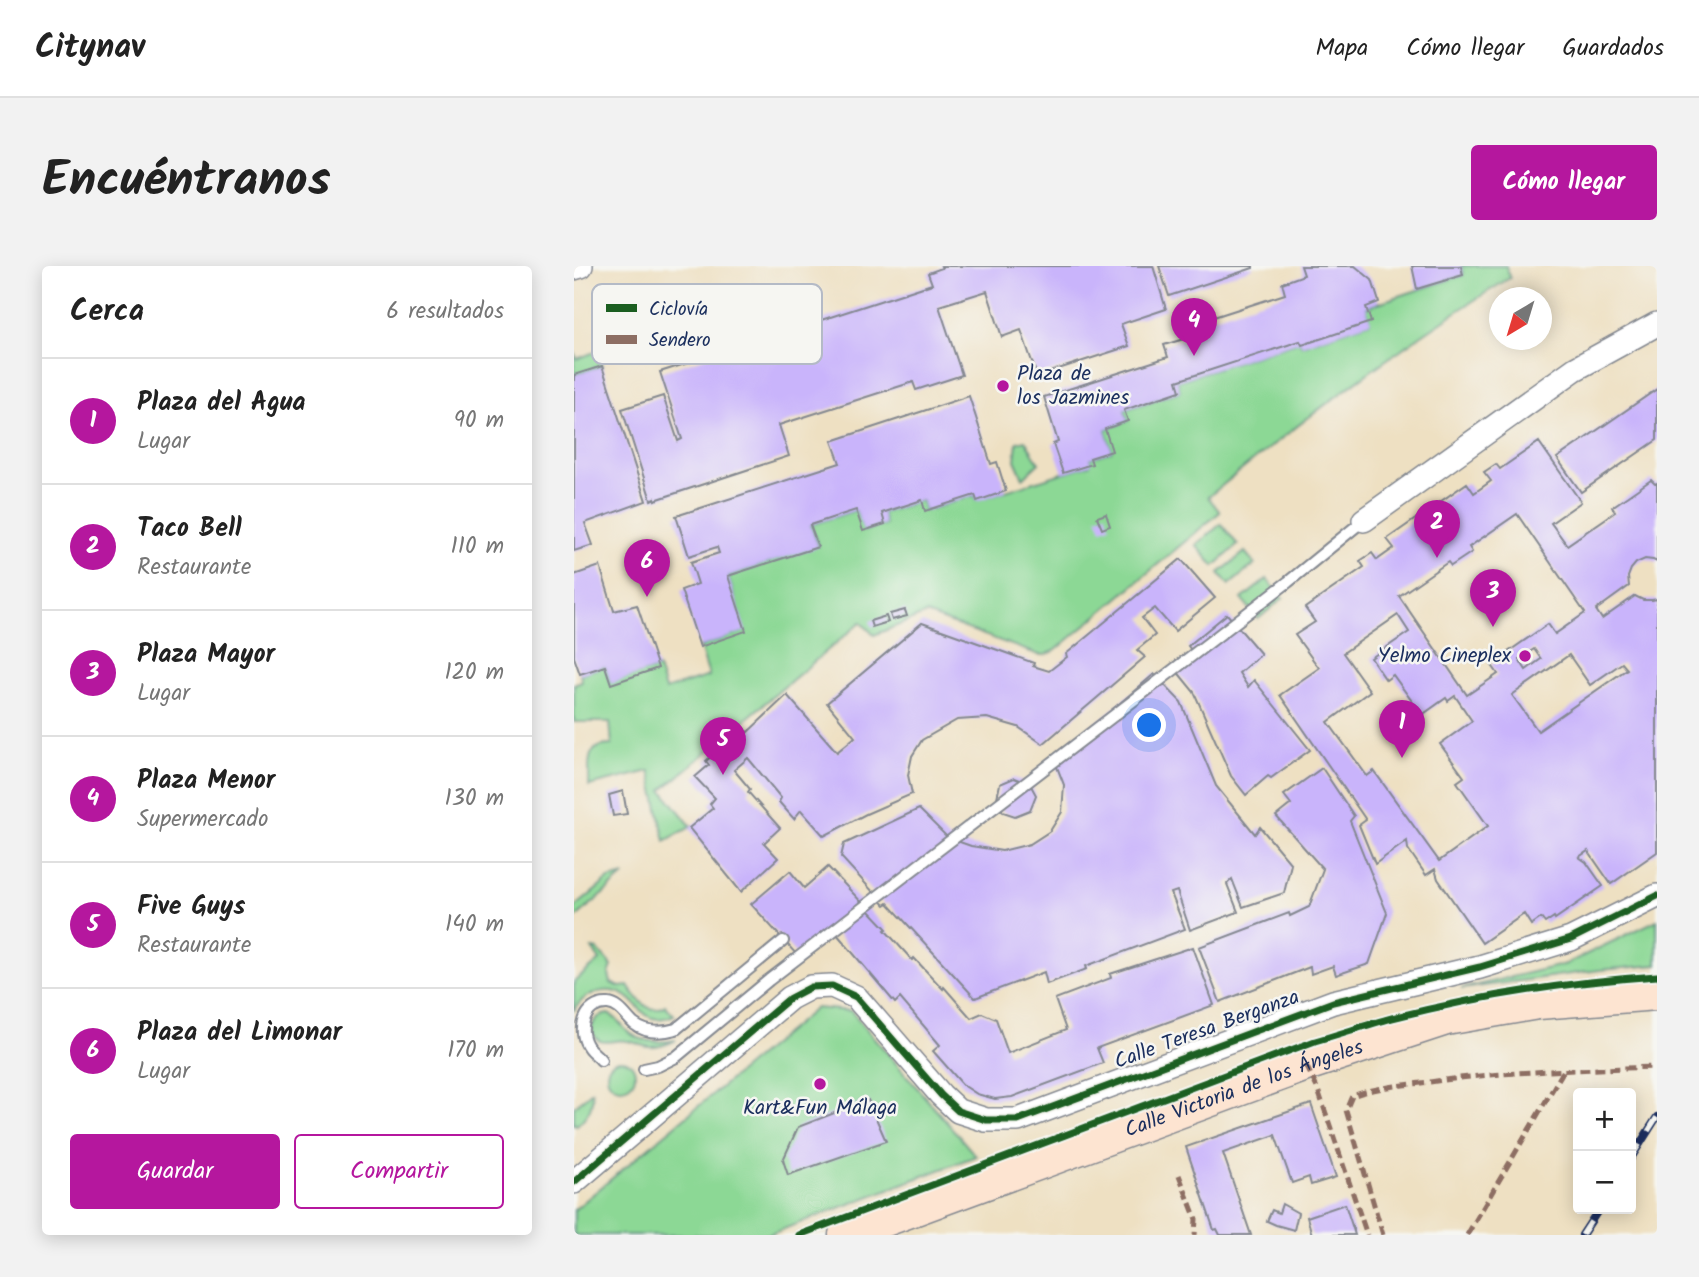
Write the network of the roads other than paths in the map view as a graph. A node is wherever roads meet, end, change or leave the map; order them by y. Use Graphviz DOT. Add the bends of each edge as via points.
graph roads {
  1 [pos="581,266"];
  2 [pos="574,268"];
  3 [pos="1657,324"];
  4 [pos="1364,520"];
  5 [pos="1657,896"];
  6 [pos="783,941"];
  7 [pos="1657,994"];
  8 [pos="601,1060"];
  9 [pos="644,1069"];
  10 [pos="574,1182"];
  11 [pos="845,1235"];
  1 -- 2 [label="street"];
  3 -- 4 [label="street" via="1575,369"];
  4 -- 9 [label="lane" via="769,979 676,1057"];
  5 -- 10 [label="street, Calle Teresa Berganza" via="1571,939 1480,967 1332,1002 1018,1119 986,1120 958,1111 856,997 832,986 811,987 790,998"];
  6 -- 8 [label="lane" via="676,1029 645,1030 617,1007 594,1007 582,1027 589,1048"];
  7 -- 11 [label="main road, Calle Victoria de los Ángeles" via="1538,1003 1446,1019 1306,1065"];
}
